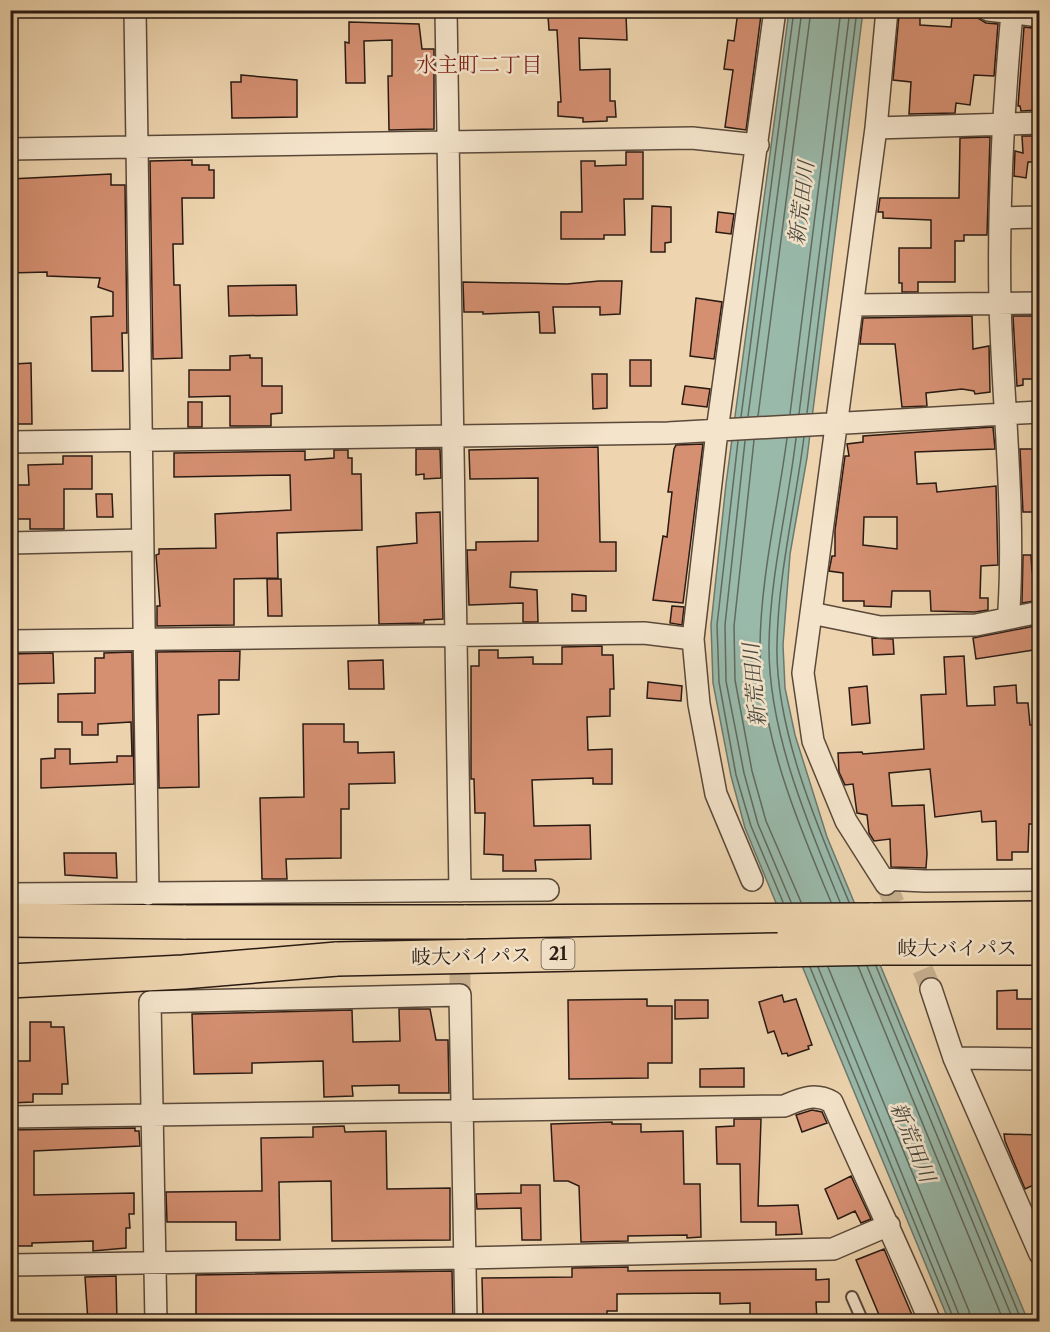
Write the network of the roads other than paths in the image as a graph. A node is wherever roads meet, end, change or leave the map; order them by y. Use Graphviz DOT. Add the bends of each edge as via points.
graph roads {
  1 [pos="135,10"];
  2 [pos="446,10"];
  3 [pos="775,10"];
  4 [pos="887,10"];
  5 [pos="988,10"];
  6 [pos="1012,13"];
  7 [pos="1040,16"];
  8 [pos="1040,123"];
  9 [pos="1001,125"];
  10 [pos="876,128"];
  11 [pos="447,143"];
  12 [pos="758,145"];
  13 [pos="137,148"];
  14 [pos="10,149"];
  15 [pos="1040,217"];
  16 [pos="1001,218"];
  17 [pos="1040,303"];
  18 [pos="1000,304"];
  19 [pos="853,305"];
  20 [pos="1040,412"];
  21 [pos="1007,413"];
  22 [pos="827,423"];
  23 [pos="722,430"];
  24 [pos="452,436"];
  25 [pos="140,441"];
  26 [pos="10,442"];
  27 [pos="141,540"];
  28 [pos="10,543"];
  29 [pos="1040,612"];
  30 [pos="811,613"];
  31 [pos="1011,617"];
  32 [pos="456,635"];
  33 [pos="142,639"];
  34 [pos="693,639"];
  35 [pos="10,641"];
  36 [pos="752,880"];
  37 [pos="1040,880"];
  38 [pos="548,890"];
  39 [pos="460,891"];
  40 [pos="10,894"];
  41 [pos="148,894"];
  42 [pos="1040,918"];
  43 [pos="10,920"];
  44 [pos="1040,948"];
  45 [pos="10,958"];
  46 [pos="72,978"];
  47 [pos="10,981"];
  48 [pos="931,989"];
  49 [pos="954,1058"];
  50 [pos="1040,1059"];
  51 [pos="462,1110"];
  52 [pos="152,1114"];
  53 [pos="10,1117"];
  54 [pos="1032,1214"];
  55 [pos="889,1225"];
  56 [pos="1040,1254"];
  57 [pos="465,1258"];
  58 [pos="154,1262"];
  59 [pos="10,1265"];
  60 [pos="852,1297"];
  61 [pos="156,1322"];
  62 [pos="466,1322"];
  63 [pos="863,1322"];
  64 [pos="930,1322"];
  1 -- 13 [label="street"];
  2 -- 11 [label="street"];
  3 -- 12 [label="street"];
  4 -- 10 [label="street"];
  5 -- 6 [label="street"];
  6 -- 7 [label="street"];
  6 -- 9 [label="street"];
  8 -- 9 [label="street"];
  9 -- 10 [label="street"];
  9 -- 16 [label="street"];
  10 -- 19 [label="street"];
  11 -- 12 [label="street" via="692,138"];
  11 -- 13 [label="street"];
  11 -- 24 [label="street"];
  12 -- 23 [label="street"];
  13 -- 14 [label="street"];
  13 -- 25 [label="street"];
  15 -- 16 [label="street"];
  16 -- 18 [label="street"];
  17 -- 18 [label="street"];
  18 -- 19 [label="street"];
  18 -- 21 [label="street"];
  19 -- 22 [label="street"];
  20 -- 21 [label="street"];
  21 -- 22 [label="street"];
  21 -- 31 [label="street"];
  22 -- 23 [label="street"];
  22 -- 30 [label="street"];
  23 -- 24 [label="street"];
  23 -- 34 [label="street"];
  24 -- 25 [label="street"];
  24 -- 32 [label="street"];
  25 -- 26 [label="street"];
  25 -- 27 [label="street"];
  27 -- 28 [label="street"];
  27 -- 33 [label="street"];
  29 -- 31 [label="street"];
  30 -- 31 [label="street" via="880,627 976,625"];
  30 -- 37 [label="street" via="803,673 813,741 846,821 885,881"];
  32 -- 33 [label="street"];
  32 -- 34 [label="street" via="644,633"];
  32 -- 39 [label="street"];
  33 -- 35 [label="street"];
  33 -- 41 [label="street"];
  34 -- 36 [label="street" via="699,704 716,794"];
  38 -- 39 [label="street"];
  39 -- 41 [label="street"];
  40 -- 41 [label="street"];
  42 -- 43 [label="highway, 岐大バイパス / 21, bridge" via="633,923"];
  44 -- 46 [label="highway, 岐大バイパス / 21, bridge" via="338,959"];
  45 -- 46 [label="highway, 21" via="45,966"];
  46 -- 47 [label="highway, 岐大バイパス / 21"];
  48 -- 49 [label="street"];
  49 -- 50 [label="street"];
  49 -- 54 [label="street"];
  51 -- 52 [label="street"];
  51 -- 52 [label="street" via="460,995 150,1002"];
  51 -- 55 [label="street" via="784,1106 807,1096 821,1095 832,1102"];
  51 -- 57 [label="street"];
  52 -- 53 [label="street"];
  52 -- 58 [label="street"];
  54 -- 56 [label="street"];
  55 -- 57 [label="street" via="833,1249"];
  55 -- 64 [label="street"];
  57 -- 58 [label="street"];
  57 -- 62 [label="street"];
  58 -- 59 [label="street"];
  58 -- 61 [label="street"];
  60 -- 63 [label="lane"];
}
